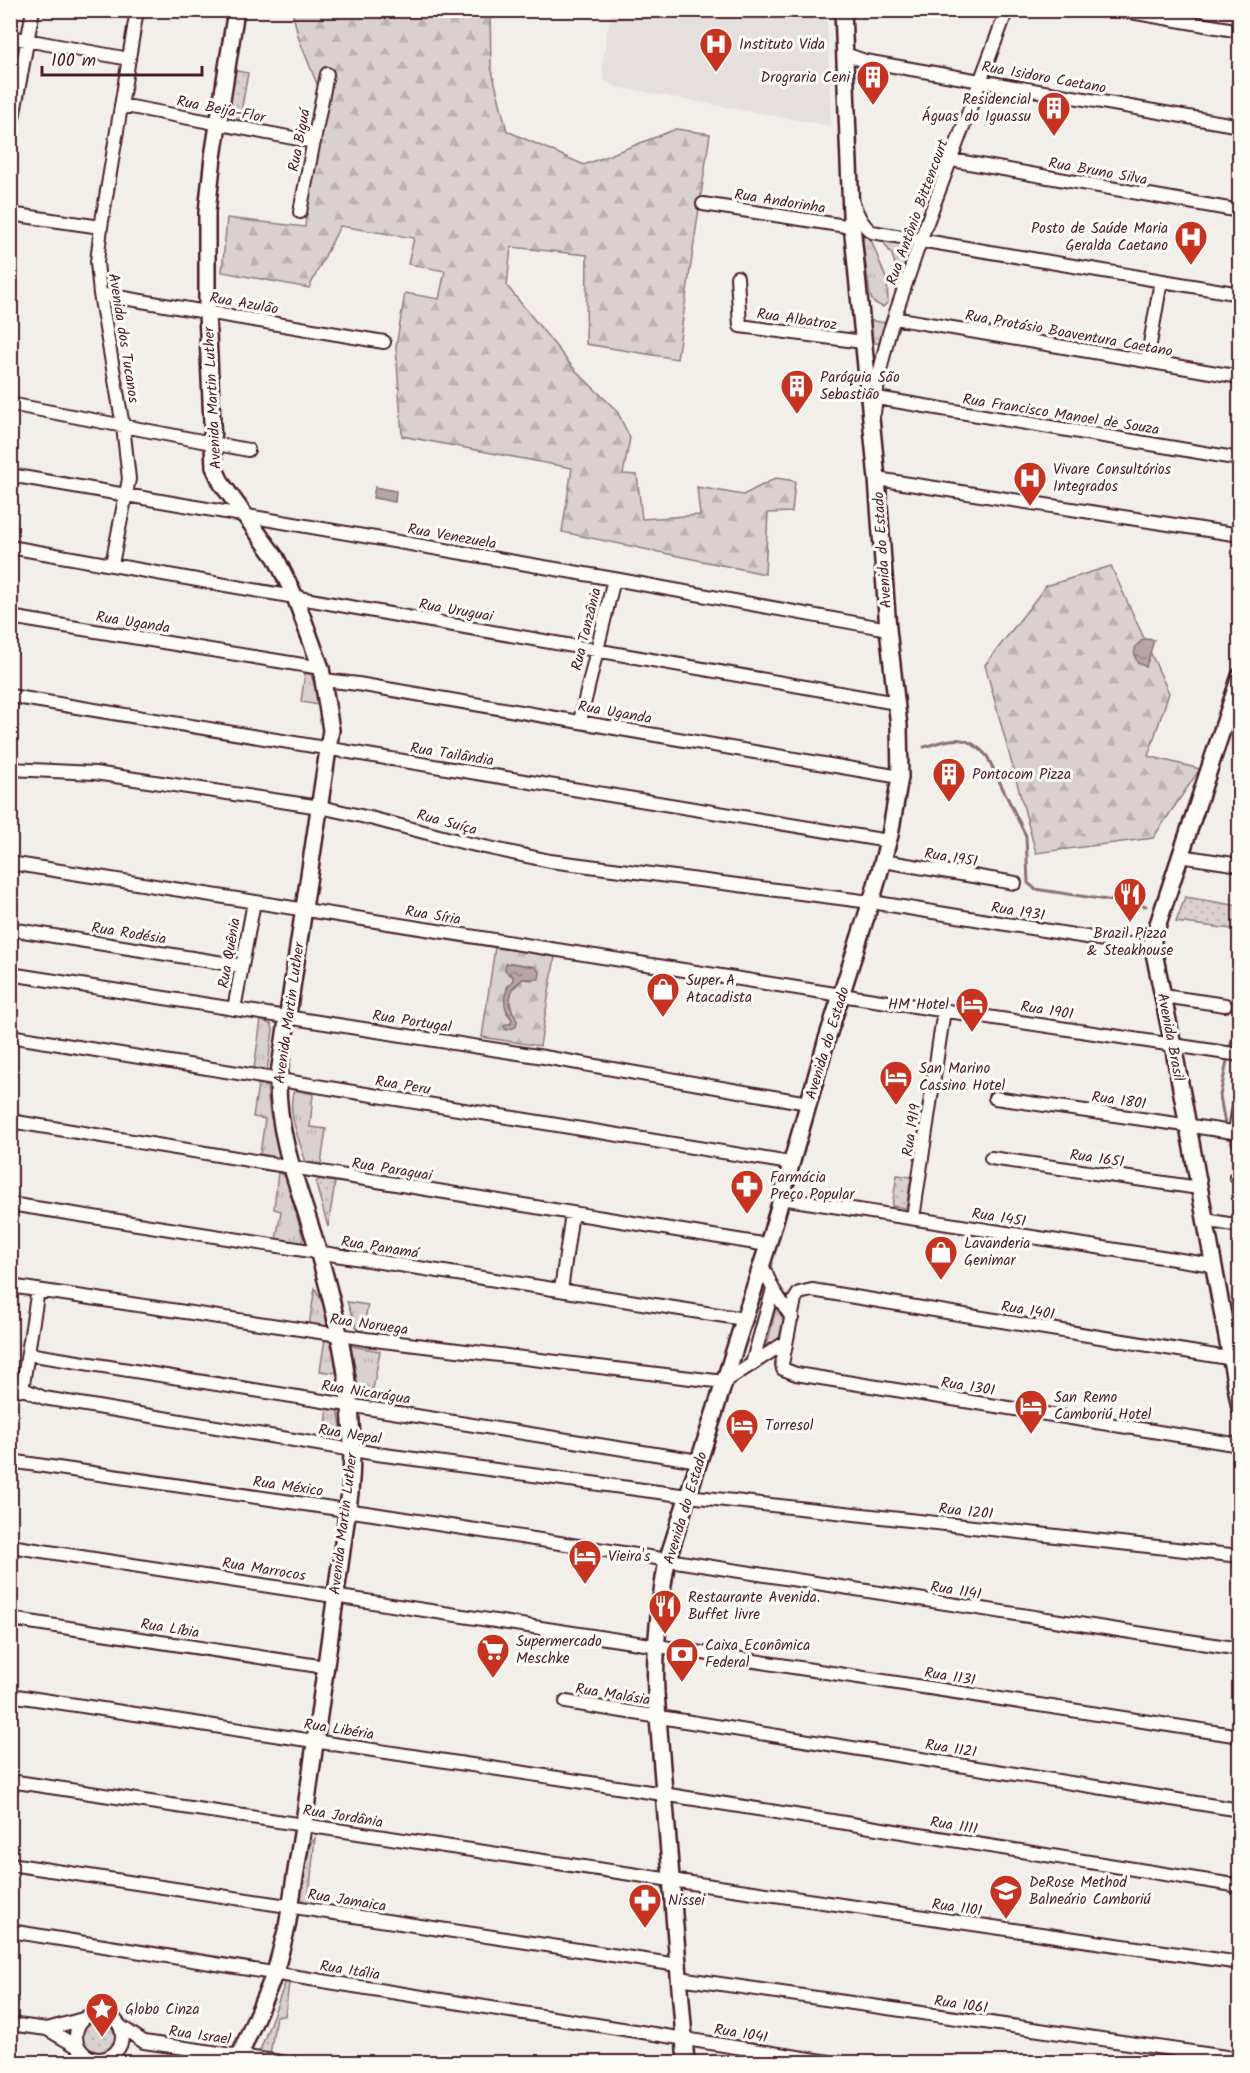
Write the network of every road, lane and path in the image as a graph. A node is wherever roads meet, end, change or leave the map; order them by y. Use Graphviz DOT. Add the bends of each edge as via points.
graph roads {
  1 [pos="33,10"];
  2 [pos="137,10"];
  3 [pos="236,10"];
  4 [pos="843,10"];
  5 [pos="1007,10"];
  6 [pos="1119,10"];
  7 [pos="1239,31"];
  8 [pos="10,37"];
  9 [pos="27,40"];
  10 [pos="845,54"];
  11 [pos="129,59"];
  12 [pos="327,74"];
  13 [pos="981,81"];
  14 [pos="122,105"];
  15 [pos="13,118"];
  16 [pos="218,124"];
  17 [pos="1239,126"];
  18 [pos="314,142"];
  19 [pos="952,160"];
  20 [pos="850,199"];
  21 [pos="703,204"];
  22 [pos="1239,211"];
  23 [pos="300,212"];
  24 [pos="10,214"];
  25 [pos="100,227"];
  26 [pos="852,227"];
  27 [pos="921,241"];
  28 [pos="737,277"];
  29 [pos="1161,281"];
  30 [pos="100,294"];
  31 [pos="1239,294"];
  32 [pos="207,312"];
  33 [pos="894,318"];
  34 [pos="384,342"];
  35 [pos="863,342"];
  36 [pos="1148,361"];
  37 [pos="1239,377"];
  38 [pos="877,398"];
  39 [pos="10,404"];
  40 [pos="123,426"];
  41 [pos="872,428"];
  42 [pos="212,443"];
  43 [pos="248,450"];
  44 [pos="1239,459"];
  45 [pos="10,474"];
  46 [pos="877,479"];
  47 [pos="126,495"];
  48 [pos="247,516"];
  49 [pos="1239,535"];
  50 [pos="10,546"];
  51 [pos="112,564"];
  52 [pos="614,579"];
  53 [pos="295,597"];
  54 [pos="10,617"];
  55 [pos="888,629"];
  56 [pos="597,650"];
  57 [pos="322,674"];
  58 [pos="1239,676"];
  59 [pos="10,696"];
  60 [pos="896,703"];
  61 [pos="580,722"];
  62 [pos="329,749"];
  63 [pos="10,769"];
  64 [pos="900,777"];
  65 [pos="320,807"];
  66 [pos="888,841"];
  67 [pos="1180,856"];
  68 [pos="883,861"];
  69 [pos="10,863"];
  70 [pos="1239,865"];
  71 [pos="1015,883"];
  72 [pos="254,902"];
  73 [pos="874,903"];
  74 [pos="304,910"];
  75 [pos="10,929"];
  76 [pos="1153,948"];
  77 [pos="242,966"];
  78 [pos="10,974"];
  79 [pos="846,996"];
  80 [pos="1163,996"];
  81 [pos="1225,1005"];
  82 [pos="234,1009"];
  83 [pos="944,1010"];
  84 [pos="288,1018"];
  85 [pos="10,1036"];
  86 [pos="1173,1045"];
  87 [pos="1239,1055"];
  88 [pos="278,1080"];
  89 [pos="995,1098"];
  90 [pos="1239,1099"];
  91 [pos="808,1103"];
  92 [pos="10,1121"];
  93 [pos="1188,1125"];
  94 [pos="1237,1132"];
  95 [pos="990,1158"];
  96 [pos="790,1163"];
  97 [pos="291,1167"];
  98 [pos="1199,1188"];
  99 [pos="781,1198"];
  100 [pos="10,1204"];
  101 [pos="572,1213"];
  102 [pos="913,1218"];
  103 [pos="1205,1220"];
  104 [pos="1239,1226"];
  105 [pos="768,1245"];
  106 [pos="318,1252"];
  107 [pos="762,1264"];
  108 [pos="1213,1265"];
  109 [pos="10,1286"];
  110 [pos="773,1289"];
  111 [pos="39,1290"];
  112 [pos="561,1290"];
  113 [pos="812,1290"];
  114 [pos="792,1318"];
  115 [pos="744,1319"];
  116 [pos="339,1336"];
  117 [pos="786,1342"];
  118 [pos="28,1354"];
  119 [pos="1235,1359"];
  120 [pos="752,1364"];
  121 [pos="724,1382"];
  122 [pos="10,1383"];
  123 [pos="22,1390"];
  124 [pos="349,1404"];
  125 [pos="1239,1408"];
  126 [pos="1239,1445"];
  127 [pos="353,1449"];
  128 [pos="10,1461"];
  129 [pos="699,1461"];
  130 [pos="688,1496"];
  131 [pos="347,1510"];
  132 [pos="10,1546"];
  133 [pos="1239,1556"];
  134 [pos="667,1561"];
  135 [pos="335,1595"];
  136 [pos="10,1619"];
  137 [pos="656,1645"];
  138 [pos="1239,1649"];
  139 [pos="325,1667"];
  140 [pos="10,1695"];
  141 [pos="566,1702"];
  142 [pos="657,1716"];
  143 [pos="1239,1736"];
  144 [pos="315,1741"];
  145 [pos="10,1781"];
  146 [pos="663,1794"];
  147 [pos="1239,1810"];
  148 [pos="303,1825"];
  149 [pos="10,1864"];
  150 [pos="671,1880"];
  151 [pos="1239,1886"];
  152 [pos="291,1906"];
  153 [pos="10,1932"];
  154 [pos="1239,1964"];
  155 [pos="679,1972"];
  156 [pos="275,1974"];
  157 [pos="83,2019"];
  158 [pos="10,2024"];
  159 [pos="120,2026"];
  160 [pos="47,2029"];
  161 [pos="684,2039"];
  162 [pos="78,2047"];
  163 [pos="239,2059"];
  164 [pos="1239,2059"];
  165 [pos="96,2061"];
  166 [pos="281,2062"];
  167 [pos="686,2062"];
  168 [pos="829,2062"];
  1 -- 9 [label="street"];
  2 -- 11 [label="street, Avenida dos Tucanos"];
  3 -- 16 [label="main road, Avenida Martin Luther"];
  4 -- 10 [label="main road, Avenida do Estado"];
  5 -- 13 [label="street, Rua Antônio Bittencourt"];
  6 -- 7 [label="street"];
  8 -- 9 [label="street"];
  9 -- 11 [label="street"];
  9 -- 15 [label="street"];
  10 -- 13 [label="street, Rua Isidoro Caetano"];
  10 -- 20 [label="main road, Avenida do Estado"];
  11 -- 14 [label="street, Avenida dos Tucanos"];
  12 -- 18 [label="street, Rua Biguá"];
  13 -- 17 [label="street, Rua Isidoro Caetano"];
  13 -- 19 [label="street, Rua Antônio Bittencourt"];
  14 -- 16 [label="street, Rua Beija-Flor"];
  14 -- 25 [label="street, Avenida dos Tucanos"];
  16 -- 18 [label="street, Rua Beija-Flor"];
  16 -- 32 [label="main road, Avenida Martin Luther" via="207,212"];
  18 -- 23 [label="street, Rua Biguá"];
  19 -- 22 [label="street, Rua Bruno Silva"];
  19 -- 27 [label="street, Rua Antônio Bittencourt"];
  20 -- 26 [label="main road, Avenida do Estado"];
  20 -- 27 [label="street" via="861,221 872,232"];
  21 -- 26 [label="street, Rua Andorinha"];
  24 -- 25 [label="street"];
  25 -- 30 [label="street, Avenida dos Tucanos"];
  26 -- 35 [label="main road, Avenida do Estado"];
  27 -- 29 [label="street"];
  27 -- 33 [label="street, Rua Antônio Bittencourt"];
  28 -- 35 [label="street, Rua Albatroz" via="740,326"];
  29 -- 31 [label="street"];
  29 -- 36 [label="street"];
  30 -- 32 [label="street, Rua Azulão"];
  30 -- 40 [label="street, Avenida dos Tucanos"];
  32 -- 34 [label="street, Rua Azulão"];
  32 -- 42 [label="main road, Avenida Martin Luther"];
  33 -- 36 [label="street, Rua Protásio Boaventura Caetano"];
  33 -- 38 [label="street, Rua Antônio Bittencourt"];
  35 -- 41 [label="main road, Avenida do Estado"];
  36 -- 37 [label="street, Rua Protásio Boaventura Caetano"];
  38 -- 41 [label="street, Rua Antônio Bittencourt"];
  38 -- 44 [label="street, Rua Francisco Manoel de Souza"];
  39 -- 40 [label="street"];
  40 -- 42 [label="street"];
  40 -- 47 [label="street, Avenida dos Tucanos" via="129,479"];
  41 -- 46 [label="main road, Avenida do Estado"];
  42 -- 43 [label="street"];
  42 -- 48 [label="main road, Avenida Martin Luther" via="217,476"];
  45 -- 47 [label="street, Rua Venezuela"];
  46 -- 49 [label="street"];
  46 -- 55 [label="main road, Avenida do Estado"];
  47 -- 48 [label="street, Rua Venezuela"];
  47 -- 51 [label="street, Avenida dos Tucanos"];
  48 -- 52 [label="street, Rua Venezuela"];
  48 -- 53 [label="main road, Avenida Martin Luther" via="276,558"];
  50 -- 51 [label="street, Rua Uruguai"];
  51 -- 53 [label="street, Rua Uruguai"];
  52 -- 55 [label="street, Rua Venezuela"];
  52 -- 56 [label="street, Rua Tanzânia"];
  53 -- 56 [label="street, Rua Uruguai"];
  53 -- 57 [label="main road, Avenida Martin Luther"];
  54 -- 57 [label="street, Rua Uganda"];
  55 -- 60 [label="main road, Avenida do Estado"];
  56 -- 60 [label="street, Rua Uruguai"];
  56 -- 61 [label="street, Rua Tanzânia"];
  57 -- 61 [label="street, Rua Uganda" via="358,684"];
  57 -- 62 [label="main road, Avenida Martin Luther" via="331,730"];
  58 -- 67 [label="main road, Avenida Brasil"];
  59 -- 62 [label="street, Rua Tailândia"];
  60 -- 64 [label="main road, Avenida do Estado"];
  61 -- 64 [label="street, Rua Uganda"];
  62 -- 65 [label="main road, Avenida Martin Luther"];
  62 -- 66 [label="street, Rua Tailândia"];
  63 -- 65 [label="street, Rua Suíça" via="95,773"];
  64 -- 66 [label="main road, Avenida do Estado"];
  65 -- 73 [label="street, Rua Suíça" via="550,861"];
  65 -- 74 [label="main road, Avenida Martin Luther"];
  66 -- 68 [label="main road, Avenida do Estado"];
  67 -- 70 [label="street"];
  67 -- 76 [label="main road, Avenida Brasil" via="1154,930"];
  68 -- 71 [label="street, Rua 1951"];
  68 -- 73 [label="main road, Avenida do Estado"];
  69 -- 72 [label="street, Rua Síria"];
  72 -- 74 [label="street, Rua Síria"];
  72 -- 77 [label="street, Rua Quênia"];
  73 -- 76 [label="street, Rua 1931"];
  73 -- 79 [label="main road, Avenida do Estado"];
  74 -- 79 [label="street, Rua Síria"];
  74 -- 84 [label="main road, Avenida Martin Luther"];
  75 -- 77 [label="street, Rua Rodésia"];
  76 -- 80 [label="main road, Avenida Brasil"];
  77 -- 82 [label="street, Rua Quênia"];
  78 -- 82 [label="street, Rua Portugal"];
  79 -- 83 [label="street, Rua 1901"];
  79 -- 91 [label="main road, Avenida do Estado"];
  80 -- 81 [label="street"];
  80 -- 86 [label="main road, Avenida Brasil"];
  82 -- 84 [label="street, Rua Portugal"];
  83 -- 86 [label="street, Rua 1901"];
  83 -- 102 [label="street, Rua 1919"];
  84 -- 88 [label="main road, Avenida Martin Luther"];
  84 -- 91 [label="street, Rua Portugal"];
  85 -- 88 [label="street, Rua Peru"];
  86 -- 87 [label="street, Rua 1901"];
  86 -- 93 [label="main road, Avenida Brasil"];
  88 -- 96 [label="street, Rua Peru"];
  88 -- 97 [label="main road, Avenida Martin Luther" via="280,1118"];
  89 -- 93 [label="street, Rua 1801"];
  90 -- 94 [label="street"];
  91 -- 96 [label="main road, Avenida do Estado"];
  92 -- 97 [label="street, Rua Paraguai"];
  93 -- 94 [label="street, Rua 1801"];
  93 -- 98 [label="main road, Avenida Brasil"];
  95 -- 98 [label="street, Rua 1651"];
  96 -- 99 [label="main road, Avenida do Estado"];
  97 -- 101 [label="street, Rua Paraguai"];
  97 -- 106 [label="main road, Avenida Martin Luther"];
  98 -- 103 [label="main road, Avenida Brasil"];
  99 -- 102 [label="street, Rua 1451"];
  99 -- 105 [label="main road, Avenida do Estado"];
  100 -- 106 [label="street, Rua Panamá"];
  101 -- 105 [label="street, Rua Paraguai"];
  101 -- 112 [label="street"];
  102 -- 108 [label="street, Rua 1451"];
  103 -- 104 [label="street"];
  103 -- 108 [label="main road, Avenida Brasil"];
  105 -- 107 [label="main road, Avenida do Estado"];
  106 -- 112 [label="street, Rua Panamá"];
  106 -- 116 [label="main road, Avenida Martin Luther"];
  107 -- 110 [label="street"];
  107 -- 115 [label="main road, Avenida do Estado"];
  108 -- 119 [label="main road, Avenida Brasil"];
  109 -- 111 [label="street, Rua Noruega"];
  110 -- 114 [label="street"];
  110 -- 120 [label="street"];
  111 -- 116 [label="street, Rua Noruega"];
  111 -- 118 [label="street"];
  112 -- 115 [label="street, Rua Panamá"];
  113 -- 114 [label="street, Rua 1301" via="799,1293"];
  113 -- 119 [label="street, Rua 1401"];
  114 -- 117 [label="street, Rua 1301"];
  115 -- 121 [label="main road, Avenida do Estado"];
  116 -- 121 [label="street, Rua Noruega"];
  116 -- 124 [label="main road, Avenida Martin Luther"];
  117 -- 120 [label="street"];
  117 -- 126 [label="street, Rua 1301" via="782,1364 787,1372"];
  118 -- 123 [label="street"];
  118 -- 124 [label="street, Rua Nicarágua"];
  119 -- 125 [label="main road, Avenida Brasil"];
  120 -- 121 [label="street"];
  121 -- 129 [label="main road, Avenida do Estado"];
  122 -- 123 [label="street, Rua Nepal"];
  123 -- 127 [label="street, Rua Nepal" via="44,1398"];
  124 -- 127 [label="main road, Avenida Martin Luther"];
  124 -- 129 [label="street, Rua Nicarágua"];
  127 -- 130 [label="street, Rua Nepal"];
  127 -- 131 [label="main road, Avenida Martin Luther"];
  128 -- 131 [label="street, Rua México"];
  129 -- 130 [label="main road, Avenida do Estado"];
  130 -- 133 [label="street, Rua 1201"];
  130 -- 134 [label="main road, Avenida do Estado"];
  131 -- 134 [label="street, Rua México"];
  131 -- 135 [label="main road, Avenida Martin Luther"];
  132 -- 135 [label="street, Rua Marrocos"];
  134 -- 137 [label="main road, Avenida do Estado"];
  134 -- 138 [label="street, Rua 1141"];
  135 -- 137 [label="street, Rua Marrocos"];
  135 -- 139 [label="main road, Avenida Martin Luther"];
  136 -- 139 [label="street, Rua Líbia"];
  137 -- 142 [label="main road, Avenida do Estado"];
  137 -- 143 [label="street, Rua 1131"];
  139 -- 144 [label="main road, Avenida Martin Luther"];
  140 -- 144 [label="street, Rua Libéria"];
  141 -- 142 [label="street, Rua Malásia"];
  142 -- 146 [label="main road, Avenida do Estado"];
  142 -- 147 [label="street, Rua 1121"];
  144 -- 146 [label="street, Rua Libéria"];
  144 -- 148 [label="main road, Avenida Martin Luther"];
  145 -- 148 [label="street, Rua Jordânia"];
  146 -- 150 [label="main road, Avenida do Estado"];
  146 -- 151 [label="street, Rua 1111"];
  148 -- 150 [label="street, Rua Jordânia"];
  148 -- 152 [label="main road, Avenida Martin Luther"];
  149 -- 152 [label="street, Rua Jamaica"];
  150 -- 154 [label="street, Rua 1101"];
  150 -- 155 [label="main road, Avenida do Estado"];
  152 -- 155 [label="street, Rua Jamaica"];
  152 -- 156 [label="main road, Avenida Martin Luther"];
  153 -- 156 [label="street, Rua Itália"];
  155 -- 161 [label="main road, Avenida do Estado"];
  155 -- 164 [label="street, Rua 1061"];
  156 -- 161 [label="street, Rua Itália"];
  156 -- 163 [label="main road, Avenida Martin Luther"];
  157 -- 159 [label="street" via="100,2013 112,2017"];
  157 -- 160 [label="street"];
  157 -- 162 [label="street" via="76,2030"];
  158 -- 160 [label="street"];
  159 -- 163 [label="street, Rua Israel" via="144,2042"];
  159 -- 165 [label="street" via="120,2046"];
  160 -- 162 [label="street"];
  161 -- 167 [label="main road, Avenida do Estado"];
  161 -- 168 [label="street, Rua 1041"];
  162 -- 165 [label="street"];
  163 -- 166 [label="street, Rua Israel"];
}
